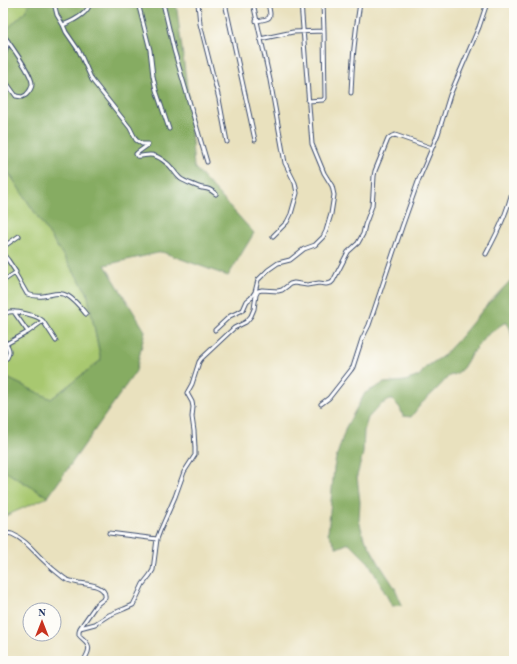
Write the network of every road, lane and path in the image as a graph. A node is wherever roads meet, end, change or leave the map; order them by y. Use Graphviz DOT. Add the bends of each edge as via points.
graph roads {
  1 [pos="54,3"];
  2 [pos="90,3"];
  3 [pos="138,3"];
  4 [pos="163,3"];
  5 [pos="198,3"];
  6 [pos="225,3"];
  7 [pos="253,3"];
  8 [pos="268,3"];
  9 [pos="301,3"];
  10 [pos="323,3"];
  11 [pos="360,3"];
  12 [pos="487,3"];
  13 [pos="256,20"];
  14 [pos="64,25"];
  15 [pos="324,31"];
  16 [pos="304,32"];
  17 [pos="3,34"];
  18 [pos="260,39"];
  19 [pos="8,41"];
  20 [pos="3,60"];
  21 [pos="3,78"];
  22 [pos="351,93"];
  23 [pos="308,101"];
  24 [pos="170,129"];
  25 [pos="255,140"];
  26 [pos="227,142"];
  27 [pos="432,148"];
  28 [pos="207,162"];
  29 [pos="514,181"];
  30 [pos="216,194"];
  31 [pos="20,236"];
  32 [pos="273,236"];
  33 [pos="3,247"];
  34 [pos="3,254"];
  35 [pos="486,254"];
  36 [pos="15,273"];
  37 [pos="3,281"];
  38 [pos="256,292"];
  39 [pos="14,312"];
  40 [pos="86,314"];
  41 [pos="3,315"];
  42 [pos="43,321"];
  43 [pos="215,330"];
  44 [pos="28,332"];
  45 [pos="3,339"];
  46 [pos="56,341"];
  47 [pos="6,344"];
  48 [pos="3,359"];
  49 [pos="321,404"];
  50 [pos="109,533"];
  51 [pos="3,534"];
  52 [pos="157,540"];
  53 [pos="80,628"];
  54 [pos="84,661"];
  1 -- 14 [label="street" via="57,15"];
  2 -- 14 [label="street" via="89,8 76,20"];
  3 -- 24 [label="street" via="150,50 156,90"];
  4 -- 28 [label="street"];
  5 -- 26 [label="street" via="200,24"];
  6 -- 25 [label="street"];
  7 -- 13 [label="street"];
  8 -- 13 [label="street" via="269,18"];
  9 -- 16 [label="street"];
  10 -- 15 [label="street"];
  11 -- 22 [label="street" via="355,30"];
  12 -- 27 [label="street"];
  13 -- 18 [label="street"];
  14 -- 30 [label="street" via="92,80 130,128 136,140 148,144 136,154 137,156 154,155 169,165 183,180 209,188"];
  15 -- 16 [label="street"];
  15 -- 23 [label="street" via="325,98"];
  16 -- 18 [label="street"];
  16 -- 23 [label="street"];
  17 -- 19 [label="street"];
  18 -- 32 [label="street" via="282,152 297,188 291,214"];
  19 -- 20 [label="street"];
  19 -- 21 [label="street" via="31,78 32,85 26,95 19,97"];
  23 -- 38 [label="street" via="312,144 334,195 328,225 316,245 304,249 290,260 278,263 260,277"];
  27 -- 38 [label="street" via="395,136 388,139 375,171 372,206 363,234 358,244 348,252 334,281 306,285 294,283 278,291"];
  27 -- 49 [label="street" via="351,370 329,398"];
  29 -- 35 [label="street" via="509,201"];
  31 -- 33 [label="street"];
  34 -- 36 [label="street"];
  36 -- 37 [label="street"];
  36 -- 40 [label="street" via="27,294 37,297 64,294"];
  38 -- 43 [label="street" via="243,310 230,316"];
  38 -- 52 [label="street" via="254,309 246,322 234,328 199,362 187,393 193,407 195,455 184,472"];
  39 -- 41 [label="street"];
  39 -- 42 [label="street" via="34,316"];
  39 -- 44 [label="street"];
  42 -- 44 [label="street"];
  42 -- 46 [label="street"];
  44 -- 47 [label="street"];
  45 -- 47 [label="street"];
  47 -- 48 [label="street" via="10,352 7,358"];
  50 -- 52 [label="street"];
  51 -- 53 [label="street" via="21,538 57,574 67,580 86,583 104,591 106,598 96,605"];
  52 -- 53 [label="street" via="152,570 135,602 95,624"];
  53 -- 54 [label="street" via="79,635 89,647"];
}
